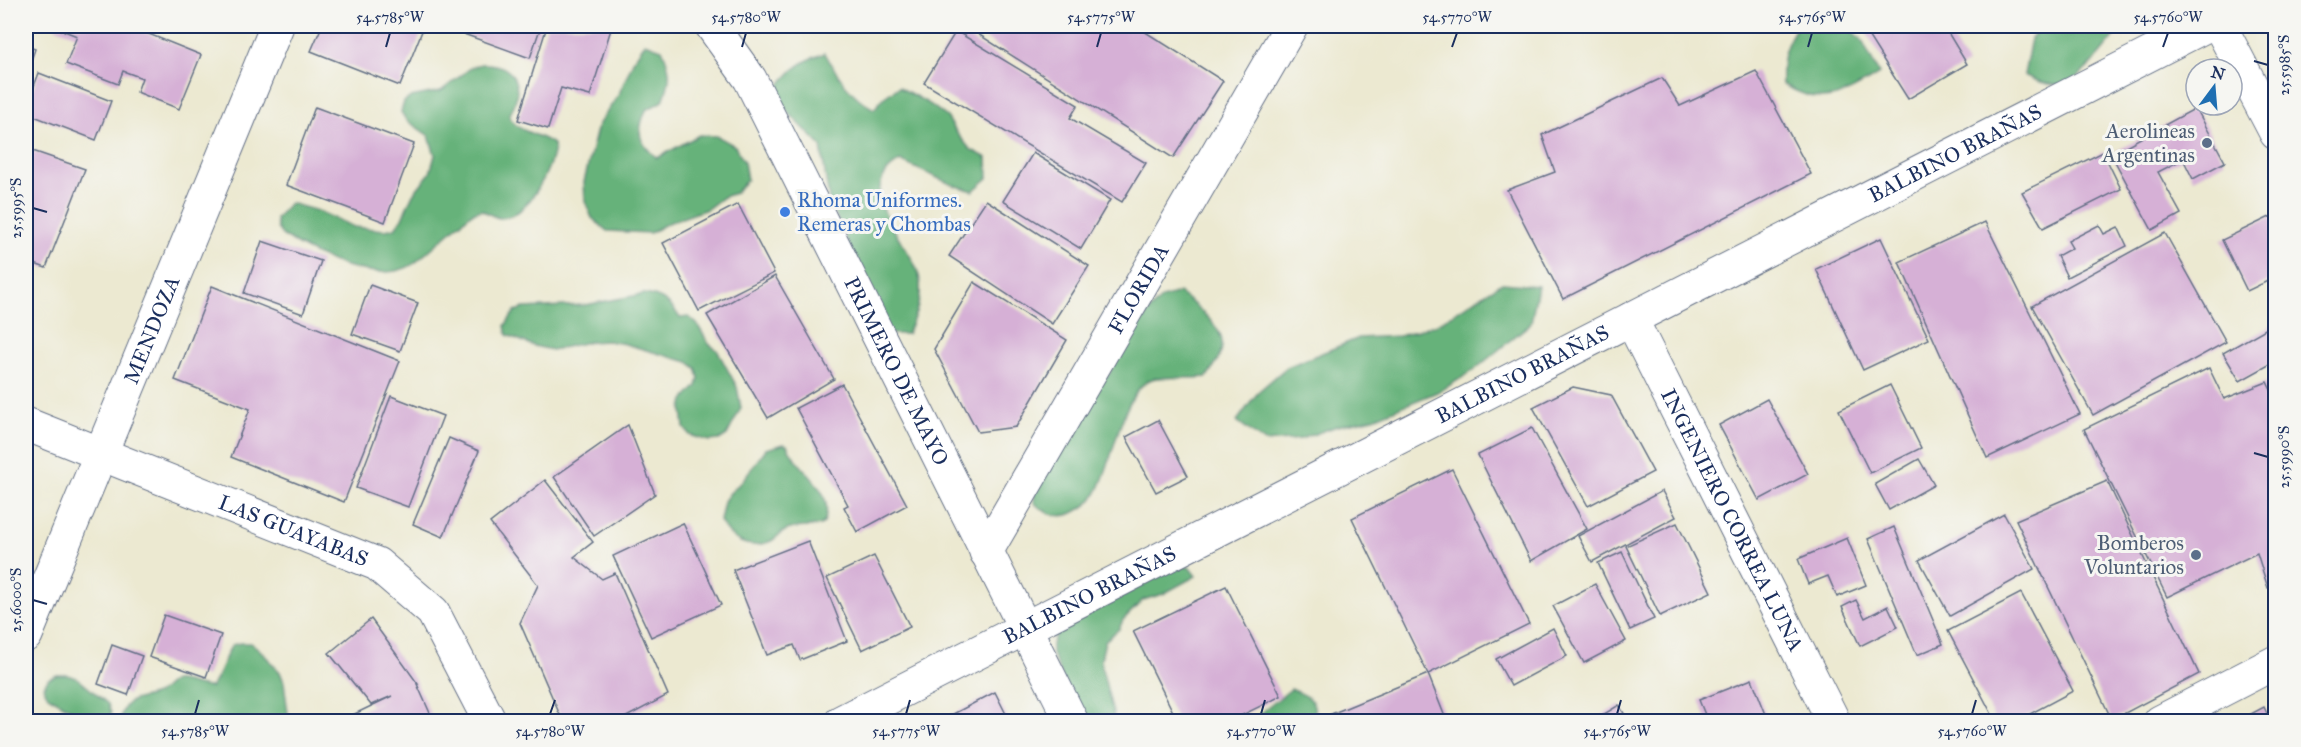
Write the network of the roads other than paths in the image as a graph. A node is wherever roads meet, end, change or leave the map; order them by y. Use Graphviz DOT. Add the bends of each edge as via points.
graph roads {
  1 [pos="277,26"];
  2 [pos="712,26"];
  3 [pos="1291,26"];
  4 [pos="2205,26"];
  5 [pos="2220,26"];
  6 [pos="2276,133"];
  7 [pos="1631,319"];
  8 [pos="26,424"];
  9 [pos="101,455"];
  10 [pos="986,552"];
  11 [pos="1024,628"];
  12 [pos="26,635"];
  13 [pos="2276,662"];
  14 [pos="490,722"];
  15 [pos="841,722"];
  16 [pos="1072,722"];
  17 [pos="1834,722"];
  18 [pos="2160,722"];
  1 -- 9 [label="street, MENDOZA"];
  2 -- 10 [label="street, PRIMERO DE MAYO" via="750,80"];
  3 -- 10 [label="street, FLORIDA"];
  4 -- 7 [label="street, BALBINO BRAÑAS"];
  5 -- 6 [label="street"];
  7 -- 11 [label="street, BALBINO BRAÑAS"];
  7 -- 17 [label="street, INGENIERO CORREA LUNA"];
  8 -- 9 [label="street, LAS GUAYABAS"];
  9 -- 12 [label="street, MENDOZA"];
  9 -- 14 [label="street, LAS GUAYABAS" via="377,564 433,612"];
  10 -- 11 [label="street, PRIMERO DE MAYO"];
  11 -- 15 [label="street, BALBINO BRAÑAS"];
  11 -- 16 [label="street, PRIMERO DE MAYO"];
  13 -- 18 [label="street"];
}
